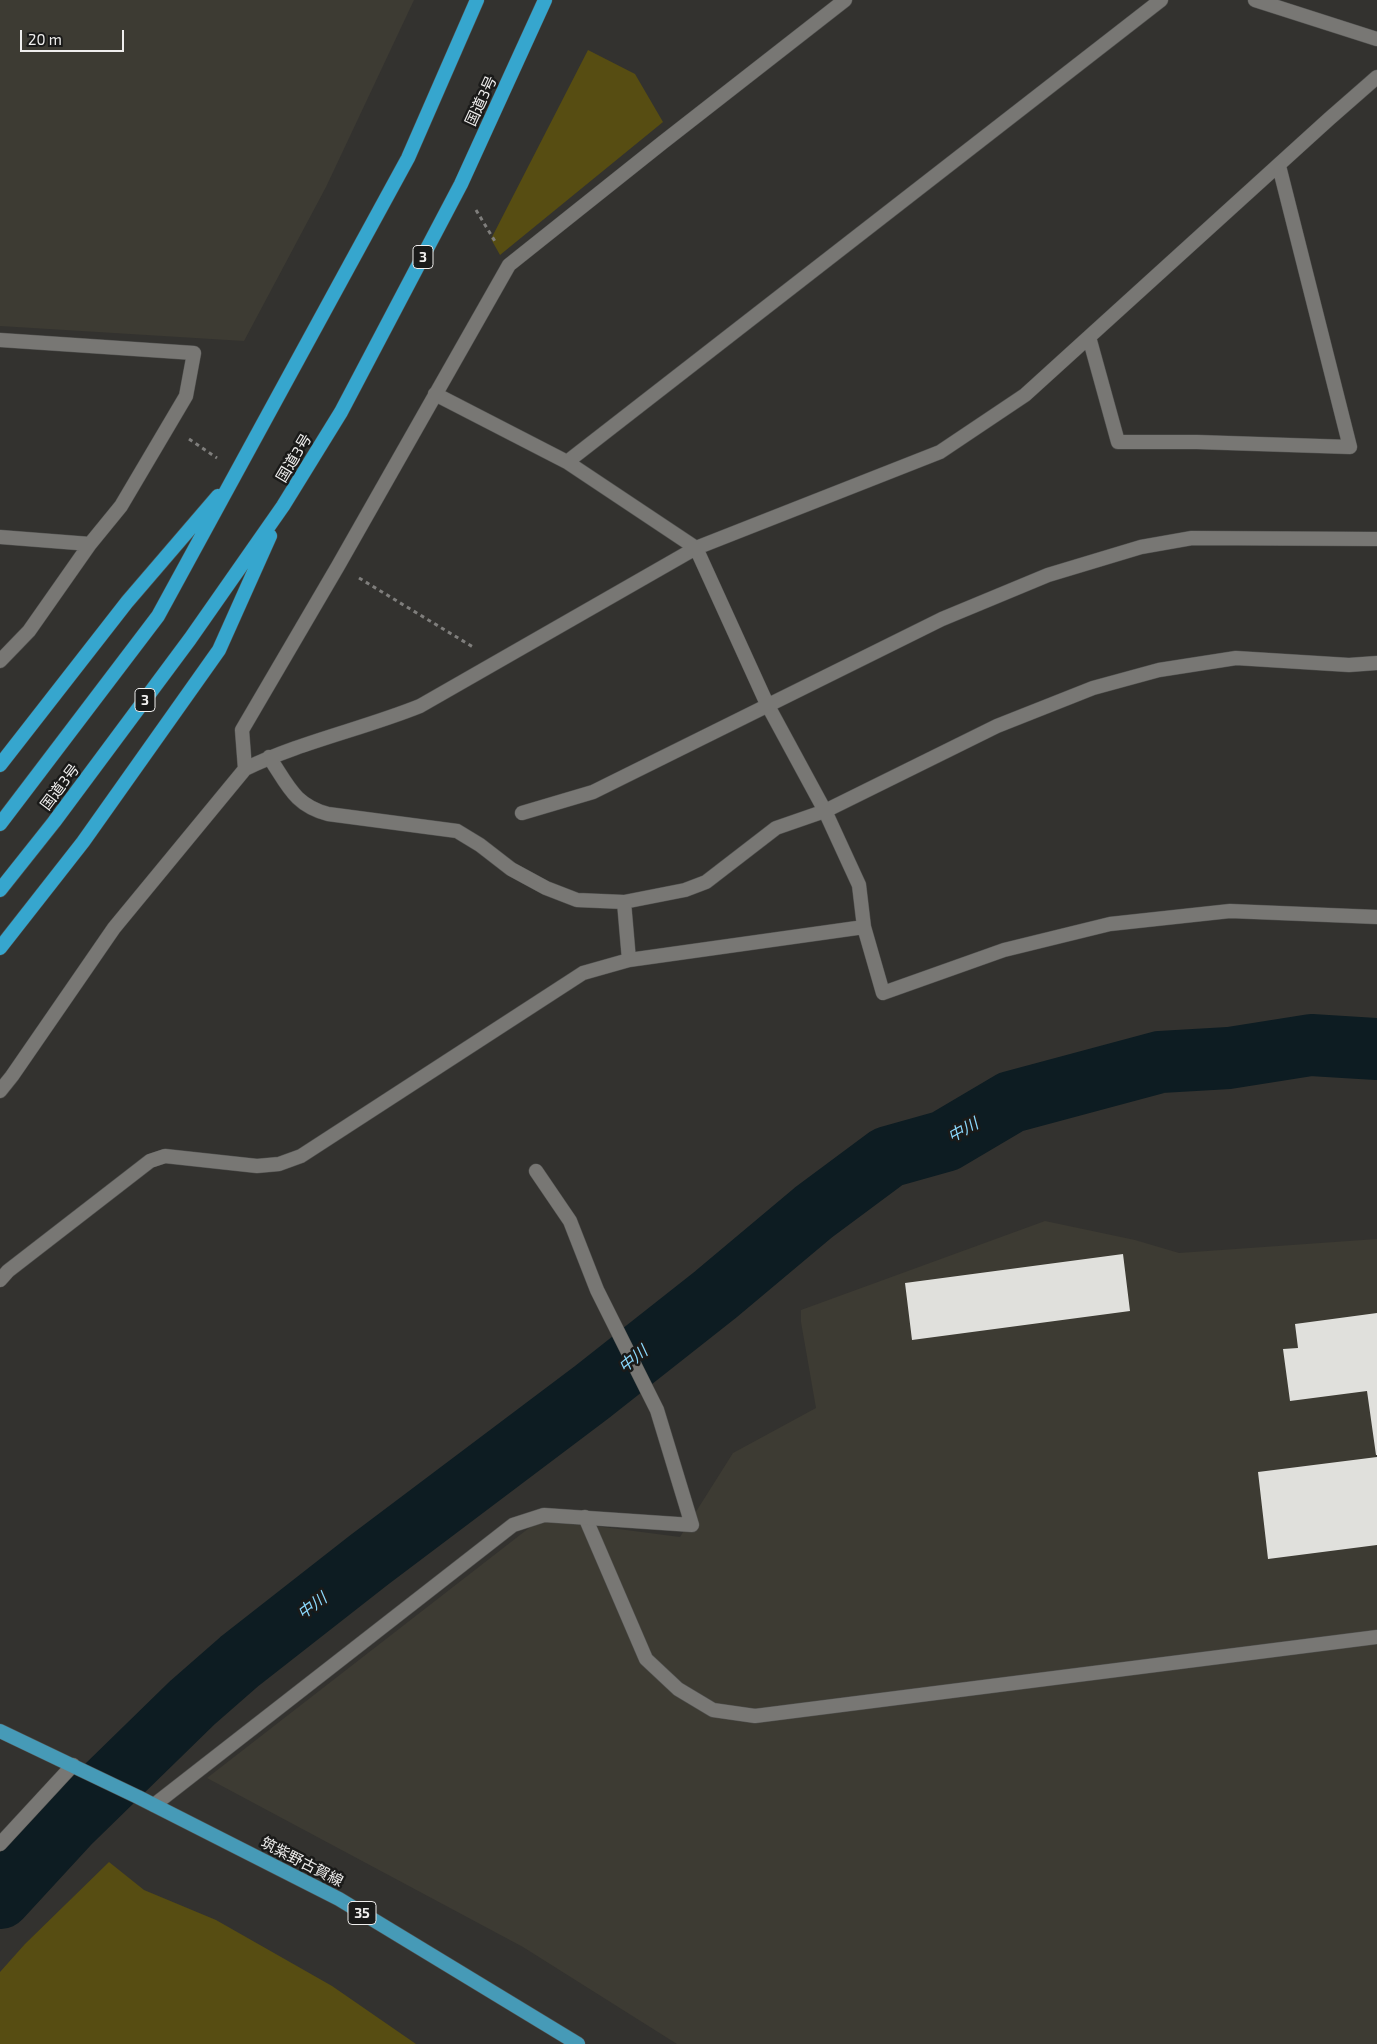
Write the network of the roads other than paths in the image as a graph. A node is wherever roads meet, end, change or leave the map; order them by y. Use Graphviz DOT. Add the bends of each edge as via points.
graph roads {
  1 [pos="477,0"];
  2 [pos="545,0"];
  3 [pos="845,0"];
  4 [pos="1161,0"];
  5 [pos="1255,0"];
  6 [pos="1377,39"];
  7 [pos="1377,78"];
  8 [pos="1279,166"];
  9 [pos="1089,337"];
  10 [pos="0,340"];
  11 [pos="435,394"];
  12 [pos="567,462"];
  13 [pos="238,472"];
  14 [pos="283,506"];
  15 [pos="0,537"];
  16 [pos="1377,540"];
  17 [pos="90,544"];
  18 [pos="696,548"];
  19 [pos="0,661"];
  20 [pos="1377,664"];
  21 [pos="767,704"];
  22 [pos="269,757"];
  23 [pos="0,765"];
  24 [pos="245,769"];
  25 [pos="825,811"];
  26 [pos="522,812"];
  27 [pos="0,824"];
  28 [pos="0,890"];
  29 [pos="624,902"];
  30 [pos="1377,917"];
  31 [pos="864,927"];
  32 [pos="0,948"];
  33 [pos="629,960"];
  34 [pos="0,1091"];
  35 [pos="536,1171"];
  36 [pos="0,1280"];
  37 [pos="585,1517"];
  38 [pos="1377,1637"];
  39 [pos="0,1731"];
  40 [pos="73,1765"];
  41 [pos="154,1805"];
  42 [pos="0,1844"];
  43 [pos="578,2044"];
  1 -- 13 [label="highway, 国道3号" via="408,158"];
  2 -- 14 [label="highway, 国道3号 / 3" via="461,184 341,412"];
  3 -- 11 [label="street" via="509,265"];
  4 -- 12 [label="street"];
  5 -- 6 [label="street"];
  7 -- 8 [label="street"];
  8 -- 9 [label="street"];
  8 -- 9 [label="street" via="1350,446 1118,442"];
  9 -- 18 [label="street" via="1025,395 940,452"];
  10 -- 17 [label="street" via="194,353 186,396 170,426 122,506"];
  11 -- 12 [label="street"];
  11 -- 24 [label="street" via="242,730"];
  12 -- 18 [label="street"];
  13 -- 23 [label="highway" via="127,602"];
  13 -- 27 [label="highway, 国道3号" via="158,616"];
  14 -- 28 [label="highway, 国道3号 / 3" via="190,639"];
  14 -- 32 [label="highway" via="219,650 82,842"];
  15 -- 17 [label="street"];
  16 -- 21 [label="street" via="1192,538 1141,547 1048,575 942,619"];
  17 -- 19 [label="street" via="29,631"];
  18 -- 21 [label="street"];
  18 -- 22 [label="street" via="420,706 381,722"];
  20 -- 25 [label="street" via="1236,658 1202,662 1093,688 998,726"];
  21 -- 25 [label="street"];
  21 -- 26 [label="street" via="593,792"];
  22 -- 24 [label="street"];
  22 -- 29 [label="street" via="298,800 314,810 457,831 511,869 546,888 577,900"];
  24 -- 34 [label="street" via="114,928"];
  25 -- 29 [label="street" via="776,828 706,882 685,890"];
  25 -- 31 [label="street" via="859,885"];
  29 -- 33 [label="street"];
  30 -- 31 [label="street" via="1230,911 1110,924 1004,950 883,994"];
  31 -- 33 [label="street"];
  33 -- 36 [label="street" via="583,973 301,1156 279,1164 257,1166 165,1156 150,1161"];
  35 -- 37 [label="street" via="570,1221 597,1290 657,1410 692,1525"];
  37 -- 38 [label="street" via="646,1659 678,1689 713,1710 755,1716"];
  37 -- 41 [label="street" via="544,1515 513,1524"];
  39 -- 40 [label="main road, 筑紫野古賀線 / 35"];
  40 -- 41 [label="main road, 筑紫野古賀線 / 35"];
  40 -- 42 [label="street"];
  41 -- 43 [label="main road, 筑紫野古賀線 / 35" via="339,1899"];
}
